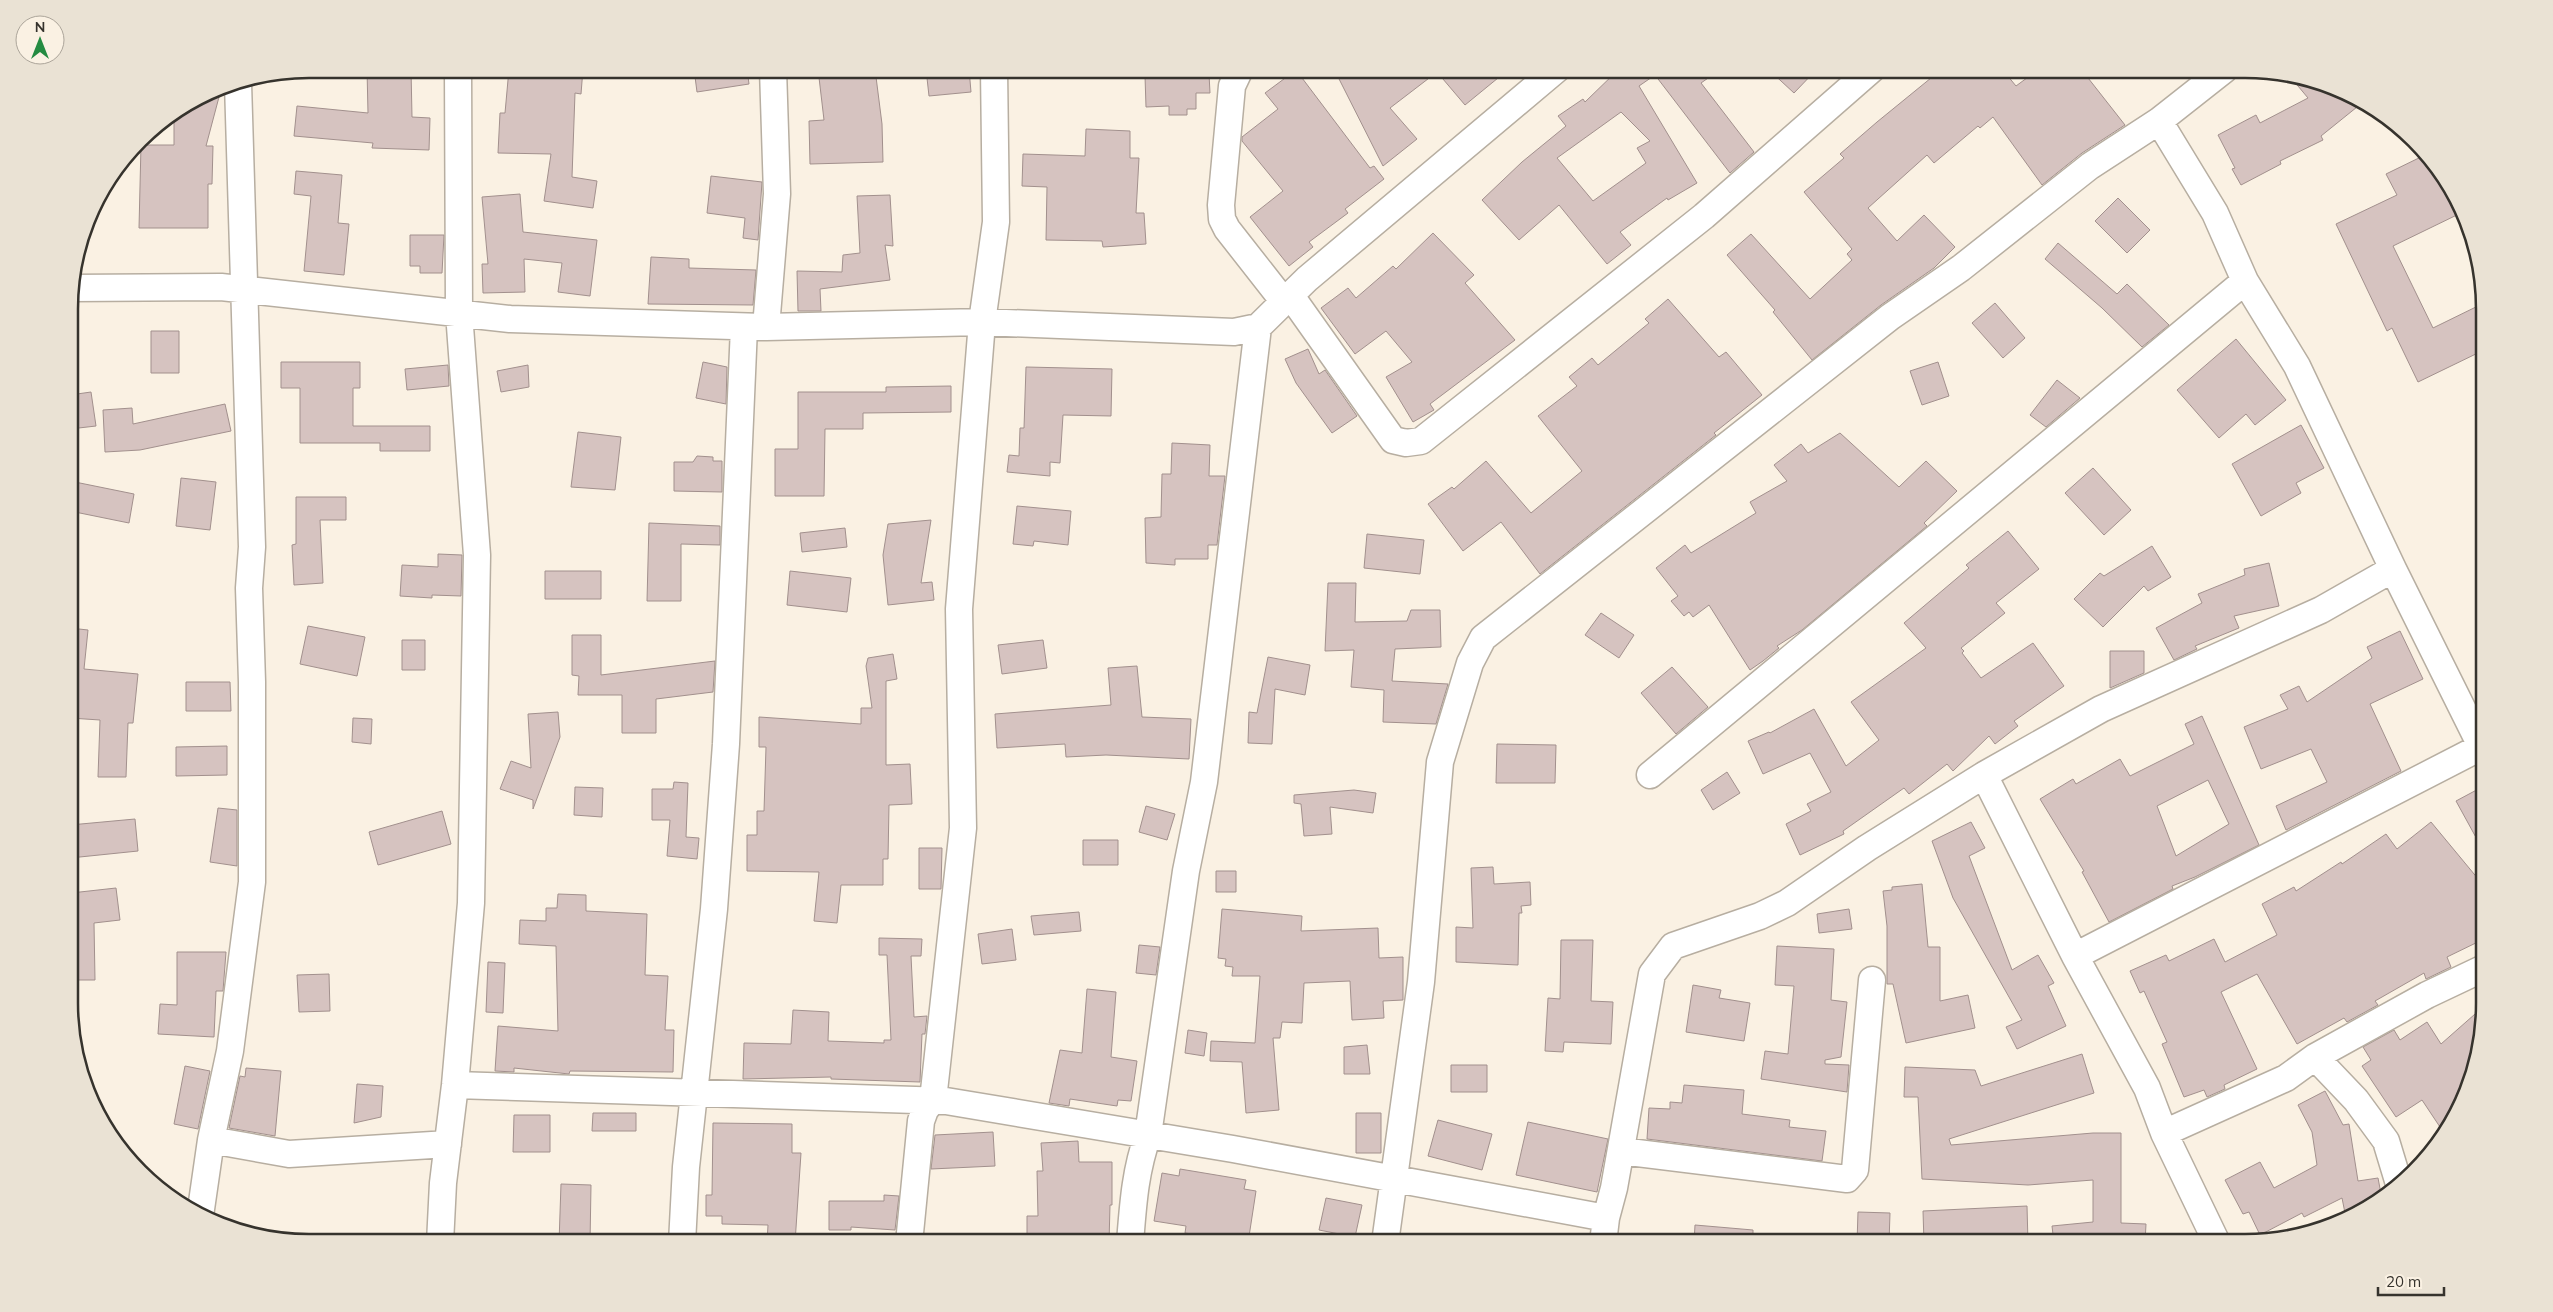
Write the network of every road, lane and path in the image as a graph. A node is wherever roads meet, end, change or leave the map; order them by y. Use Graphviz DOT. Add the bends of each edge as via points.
graph roads {
  1 [pos="458,78"];
  2 [pos="773,78"];
  3 [pos="994,78"];
  4 [pos="1236,78"];
  5 [pos="1546,78"];
  6 [pos="1862,78"];
  7 [pos="2214,78"];
  8 [pos="238,89"];
  9 [pos="2159,121"];
  10 [pos="2245,281"];
  11 [pos="78,288"];
  12 [pos="245,290"];
  13 [pos="1288,300"];
  14 [pos="459,313"];
  15 [pos="982,322"];
  16 [pos="755,327"];
  17 [pos="1258,327"];
  18 [pos="2393,569"];
  19 [pos="2476,737"];
  20 [pos="2476,752"];
  21 [pos="1650,775"];
  22 [pos="1984,775"];
  23 [pos="2075,956"];
  24 [pos="2476,972"];
  25 [pos="1872,980"];
  26 [pos="2315,1057"];
  27 [pos="455,1085"];
  28 [pos="693,1092"];
  29 [pos="933,1100"];
  30 [pos="2164,1133"];
  31 [pos="1148,1135"];
  32 [pos="211,1140"];
  33 [pos="448,1144"];
  34 [pos="1621,1151"];
  35 [pos="2397,1177"];
  36 [pos="1392,1180"];
  37 [pos="201,1208"];
  38 [pos="1604,1230"];
  39 [pos="440,1234"];
  40 [pos="683,1234"];
  41 [pos="910,1234"];
  42 [pos="1131,1234"];
  43 [pos="1386,1234"];
  44 [pos="2213,1234"];
  1 -- 14 [label="street"];
  2 -- 16 [label="street" via="777,194"];
  3 -- 15 [label="street" via="996,222"];
  4 -- 13 [label="street" via="1232,86 1222,219"];
  5 -- 13 [label="street" via="1307,279"];
  6 -- 13 [label="street" via="1704,216 1421,441 1406,443 1393,440"];
  7 -- 9 [label="street"];
  8 -- 12 [label="street"];
  9 -- 10 [label="street" via="2215,213"];
  9 -- 36 [label="street" via="2090,166 1961,268 1890,317 1484,638 1470,663 1440,762 1421,982"];
  10 -- 18 [label="street" via="2297,366"];
  10 -- 21 [label="street"];
  11 -- 12 [label="street" via="147,286"];
  12 -- 14 [label="street"];
  12 -- 32 [label="street" via="252,547 249,588 252,882 230,1051"];
  13 -- 17 [label="street"];
  14 -- 16 [label="street" via="510,318"];
  14 -- 27 [label="street" via="477,555 471,903"];
  15 -- 16 [label="street"];
  15 -- 17 [label="street" via="1234,332"];
  15 -- 29 [label="street" via="959,609 962,828"];
  16 -- 28 [label="street" via="714,909"];
  17 -- 31 [label="street" via="1204,782 1186,871"];
  18 -- 19 [label="street"];
  18 -- 22 [label="street" via="2321,610 2101,710"];
  20 -- 23 [label="street"];
  22 -- 23 [label="street"];
  22 -- 34 [label="street" via="1866,848 1786,904 1673,946 1652,974"];
  23 -- 30 [label="street" via="2147,1088"];
  24 -- 26 [label="street"];
  25 -- 34 [label="street" via="1853,1175 1846,1179"];
  26 -- 30 [label="street" via="2286,1078"];
  26 -- 35 [label="street" via="2356,1100 2386,1140"];
  27 -- 28 [label="street"];
  27 -- 33 [label="street"];
  28 -- 29 [label="street"];
  28 -- 40 [label="street"];
  29 -- 31 [label="street"];
  29 -- 41 [label="street" via="921,1121"];
  30 -- 44 [label="street"];
  31 -- 36 [label="street"];
  31 -- 42 [label="street" via="1134,1188"];
  32 -- 33 [label="street" via="288,1154"];
  32 -- 37 [label="street"];
  33 -- 39 [label="street"];
  34 -- 38 [label="street"];
  36 -- 38 [label="street"];
  36 -- 43 [label="street"];
}
